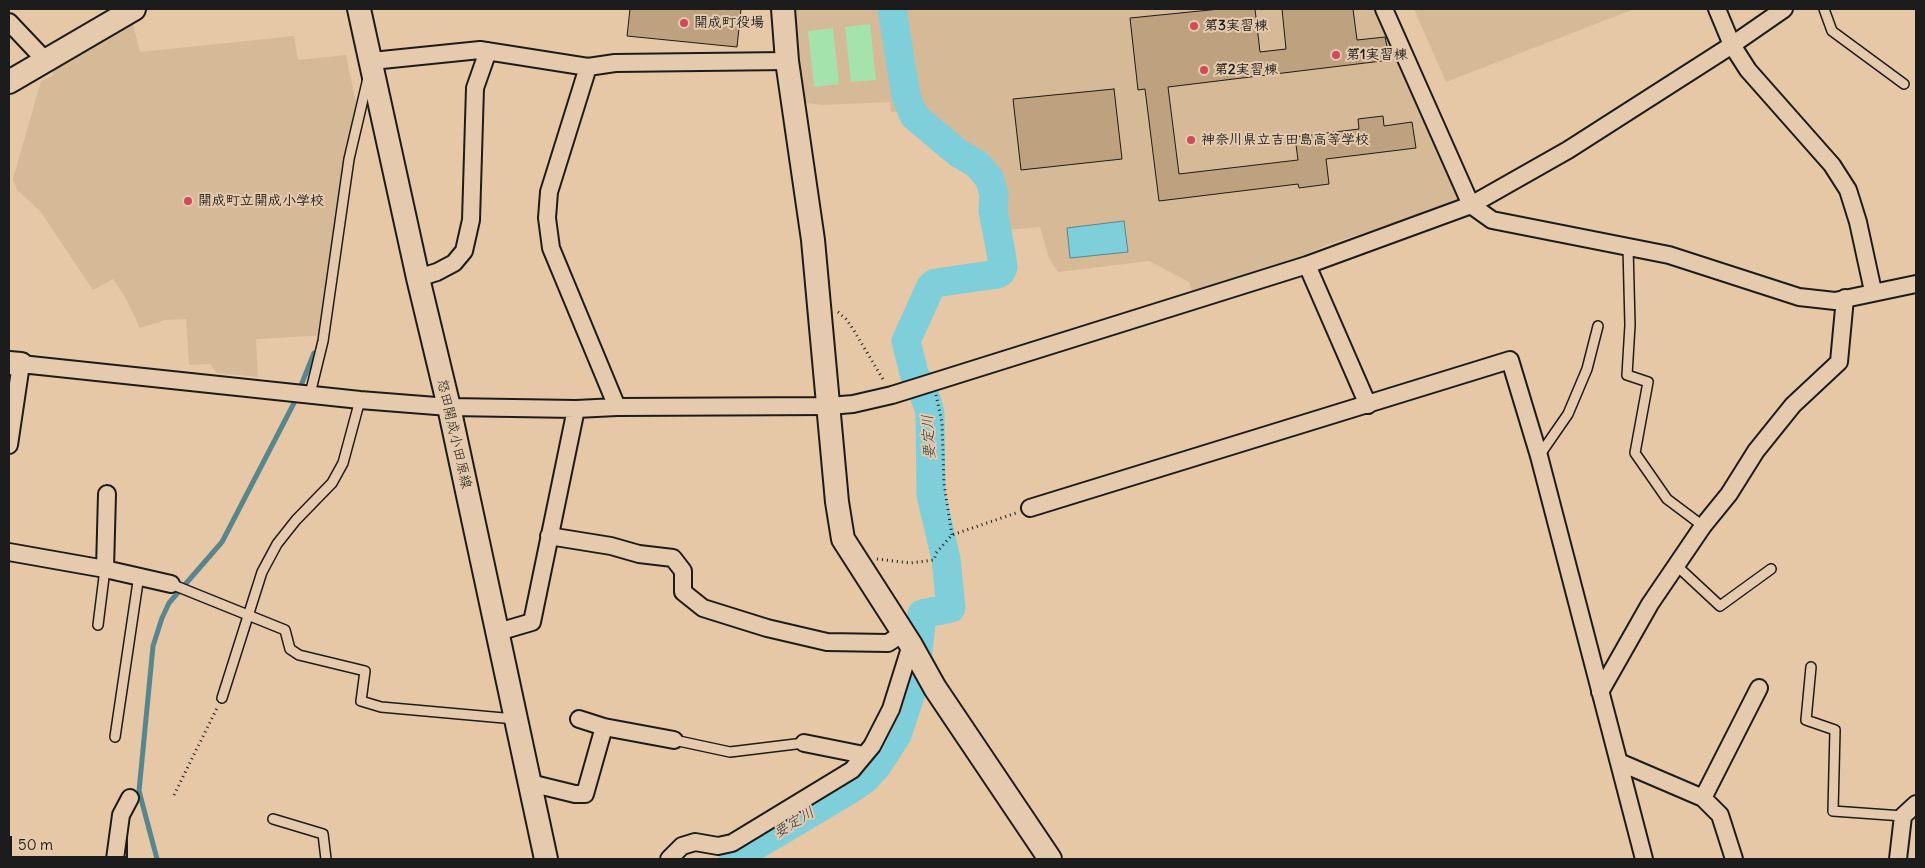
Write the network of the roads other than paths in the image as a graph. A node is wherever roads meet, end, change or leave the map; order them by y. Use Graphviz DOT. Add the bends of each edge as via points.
graph roads {
  1 [pos="134,9"];
  2 [pos="359,9"];
  3 [pos="783,9"];
  4 [pos="1384,9"];
  5 [pos="1717,9"];
  6 [pos="1784,9"];
  7 [pos="1824,9"];
  8 [pos="9,22"];
  9 [pos="1732,45"];
  10 [pos="488,51"];
  11 [pos="45,60"];
  12 [pos="372,61"];
  13 [pos="787,61"];
  14 [pos="588,67"];
  15 [pos="9,82"];
  16 [pos="1904,84"];
  17 [pos="1472,205"];
  18 [pos="1628,247"];
  19 [pos="1307,265"];
  20 [pos="418,278"];
  21 [pos="1916,284"];
  22 [pos="1873,291"];
  23 [pos="1845,298"];
  24 [pos="1598,326"];
  25 [pos="15,364"];
  26 [pos="310,394"];
  27 [pos="360,400"];
  28 [pos="1368,405"];
  29 [pos="830,406"];
  30 [pos="449,407"];
  31 [pos="617,407"];
  32 [pos="576,409"];
  33 [pos="9,445"];
  34 [pos="1539,456"];
  35 [pos="107,494"];
  36 [pos="1030,508"];
  37 [pos="1703,526"];
  38 [pos="549,536"];
  39 [pos="9,552"];
  40 [pos="1677,566"];
  41 [pos="105,568"];
  42 [pos="1771,569"];
  43 [pos="139,575"];
  44 [pos="171,584"];
  45 [pos="248,615"];
  46 [pos="98,625"];
  47 [pos="498,632"];
  48 [pos="907,639"];
  49 [pos="1811,667"];
  50 [pos="1759,688"];
  51 [pos="1600,692"];
  52 [pos="222,698"];
  53 [pos="516,719"];
  54 [pos="579,719"];
  55 [pos="604,728"];
  56 [pos="115,737"];
  57 [pos="674,740"];
  58 [pos="804,743"];
  59 [pos="864,755"];
  60 [pos="1620,762"];
  61 [pos="530,783"];
  62 [pos="130,798"];
  63 [pos="1703,798"];
  64 [pos="1916,804"];
  65 [pos="1903,816"];
  66 [pos="273,819"];
  67 [pos="115,859"];
  68 [pos="326,859"];
  69 [pos="546,859"];
  70 [pos="669,859"];
  71 [pos="1050,859"];
  72 [pos="1644,859"];
  73 [pos="1734,859"];
  74 [pos="1898,859"];
  1 -- 11 [label="street"];
  2 -- 12 [label="street, 怒田開成小田原線"];
  3 -- 13 [label="street"];
  4 -- 17 [label="street"];
  5 -- 9 [label="street"];
  6 -- 9 [label="street"];
  7 -- 16 [label="lane" via="1832,31"];
  8 -- 11 [label="street"];
  9 -- 17 [label="street" via="1568,150"];
  9 -- 22 [label="street" via="1773,100 1832,165 1848,190"];
  10 -- 12 [label="street"];
  10 -- 14 [label="street"];
  10 -- 20 [label="street" via="475,88 471,220 464,251 454,263"];
  11 -- 15 [label="street"];
  12 -- 20 [label="street, 怒田開成小田原線"];
  12 -- 26 [label="lane" via="349,159 323,341"];
  13 -- 14 [label="street" via="615,63"];
  13 -- 29 [label="street" via="813,240"];
  14 -- 31 [label="street" via="549,192 547,218 551,248"];
  17 -- 18 [label="street" via="1492,220"];
  17 -- 19 [label="street"];
  18 -- 23 [label="street" via="1669,255 1799,297"];
  18 -- 37 [label="lane" via="1630,325 1627,375 1648,382 1635,453 1667,499"];
  19 -- 28 [label="street"];
  19 -- 29 [label="street" via="892,395"];
  20 -- 30 [label="street, 怒田開成小田原線"];
  21 -- 22 [label="street"];
  22 -- 23 [label="street"];
  23 -- 37 [label="street" via="1839,362 1793,404"];
  24 -- 34 [label="lane" via="1587,368 1568,414"];
  25 -- 26 [label="street"];
  25 -- 33 [label="street"];
  26 -- 27 [label="street"];
  27 -- 30 [label="street"];
  27 -- 45 [label="lane" via="343,463 332,483 277,544 262,572"];
  28 -- 34 [label="street" via="1510,360"];
  28 -- 36 [label="street"];
  29 -- 31 [label="street"];
  29 -- 48 [label="street" via="843,539"];
  30 -- 32 [label="street"];
  30 -- 47 [label="street, 怒田開成小田原線"];
  31 -- 32 [label="street"];
  32 -- 38 [label="street"];
  34 -- 51 [label="street"];
  35 -- 41 [label="street"];
  37 -- 40 [label="street"];
  38 -- 47 [label="street" via="532,622"];
  38 -- 48 [label="street" via="672,558 683,570 683,592 703,608 767,628 827,642 888,643"];
  39 -- 41 [label="street"];
  40 -- 42 [label="lane" via="1720,606"];
  40 -- 51 [label="street" via="1650,604"];
  41 -- 43 [label="street"];
  41 -- 46 [label="lane"];
  43 -- 44 [label="street"];
  43 -- 56 [label="lane"];
  44 -- 45 [label="lane"];
  45 -- 52 [label="lane"];
  45 -- 53 [label="lane" via="285,630 290,649 298,655 365,670 361,701 381,707"];
  47 -- 53 [label="street, 怒田開成小田原線"];
  48 -- 59 [label="street" via="891,709"];
  48 -- 71 [label="street" via="935,688"];
  49 -- 65 [label="lane" via="1806,720 1835,730 1833,811"];
  50 -- 63 [label="street"];
  51 -- 60 [label="street"];
  53 -- 61 [label="street, 怒田開成小田原線"];
  54 -- 55 [label="street"];
  55 -- 57 [label="street"];
  55 -- 61 [label="street" via="585,794"];
  57 -- 58 [label="lane" via="730,752"];
  58 -- 59 [label="street"];
  59 -- 70 [label="street" via="852,770 732,843 718,846 695,842 682,846"];
  60 -- 63 [label="street"];
  60 -- 72 [label="street"];
  61 -- 69 [label="street, 怒田開成小田原線"];
  62 -- 67 [label="street" via="121,815"];
  63 -- 73 [label="street" via="1720,815"];
  64 -- 65 [label="street"];
  65 -- 74 [label="street"];
  66 -- 68 [label="lane" via="323,834"];
}
